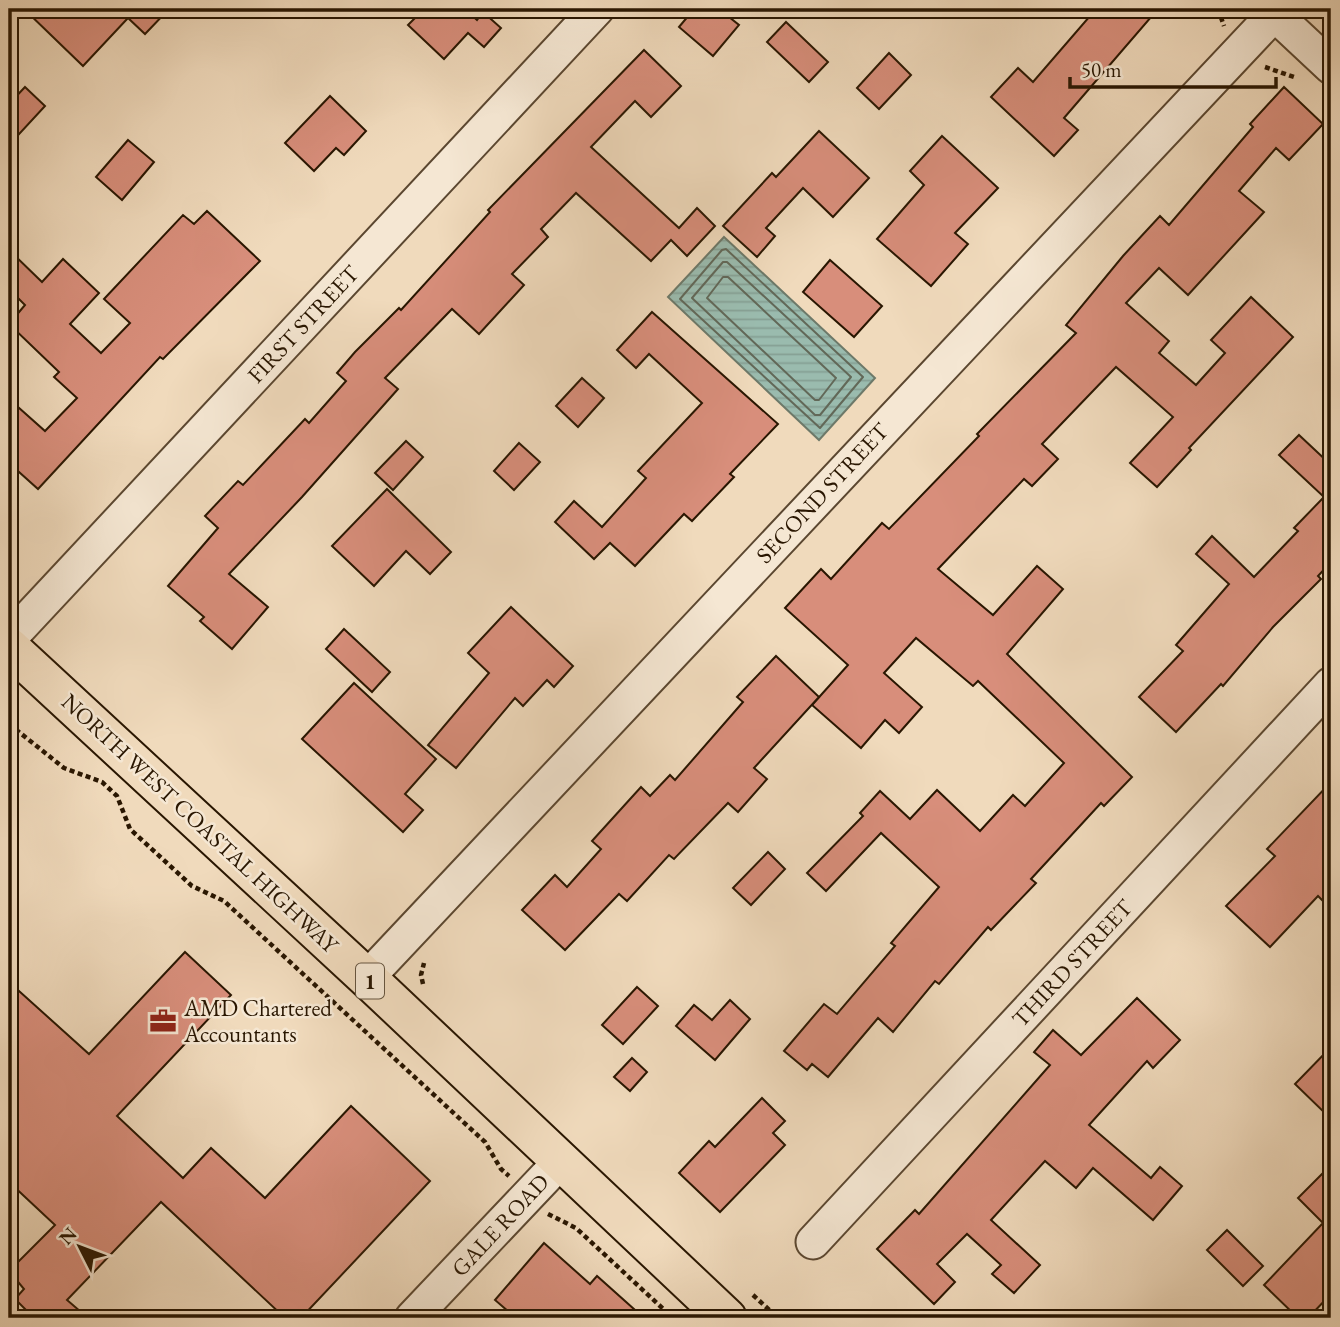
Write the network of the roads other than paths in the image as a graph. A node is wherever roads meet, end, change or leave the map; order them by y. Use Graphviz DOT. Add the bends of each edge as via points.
graph roads {
  1 [pos="597,9"];
  2 [pos="1274,10"];
  3 [pos="1331,67"];
  4 [pos="9,639"];
  5 [pos="9,647"];
  6 [pos="1331,684"];
  7 [pos="367,978"];
  8 [pos="559,1163"];
  9 [pos="813,1242"];
  10 [pos="412,1318"];
  11 [pos="727,1318"];
  1 -- 4 [label="street, FIRST STREET"];
  2 -- 3 [label="street"];
  2 -- 7 [label="street, SECOND STREET"];
  5 -- 7 [label="highway, NORTH WEST COASTAL HIGHWAY / 1"];
  6 -- 9 [label="street, THIRD STREET"];
  7 -- 8 [label="highway, NORTH WEST COASTAL HIGHWAY / 1"];
  8 -- 10 [label="street, GALE ROAD"];
  8 -- 11 [label="highway, NORTH WEST COASTAL HIGHWAY / 1"];
}
